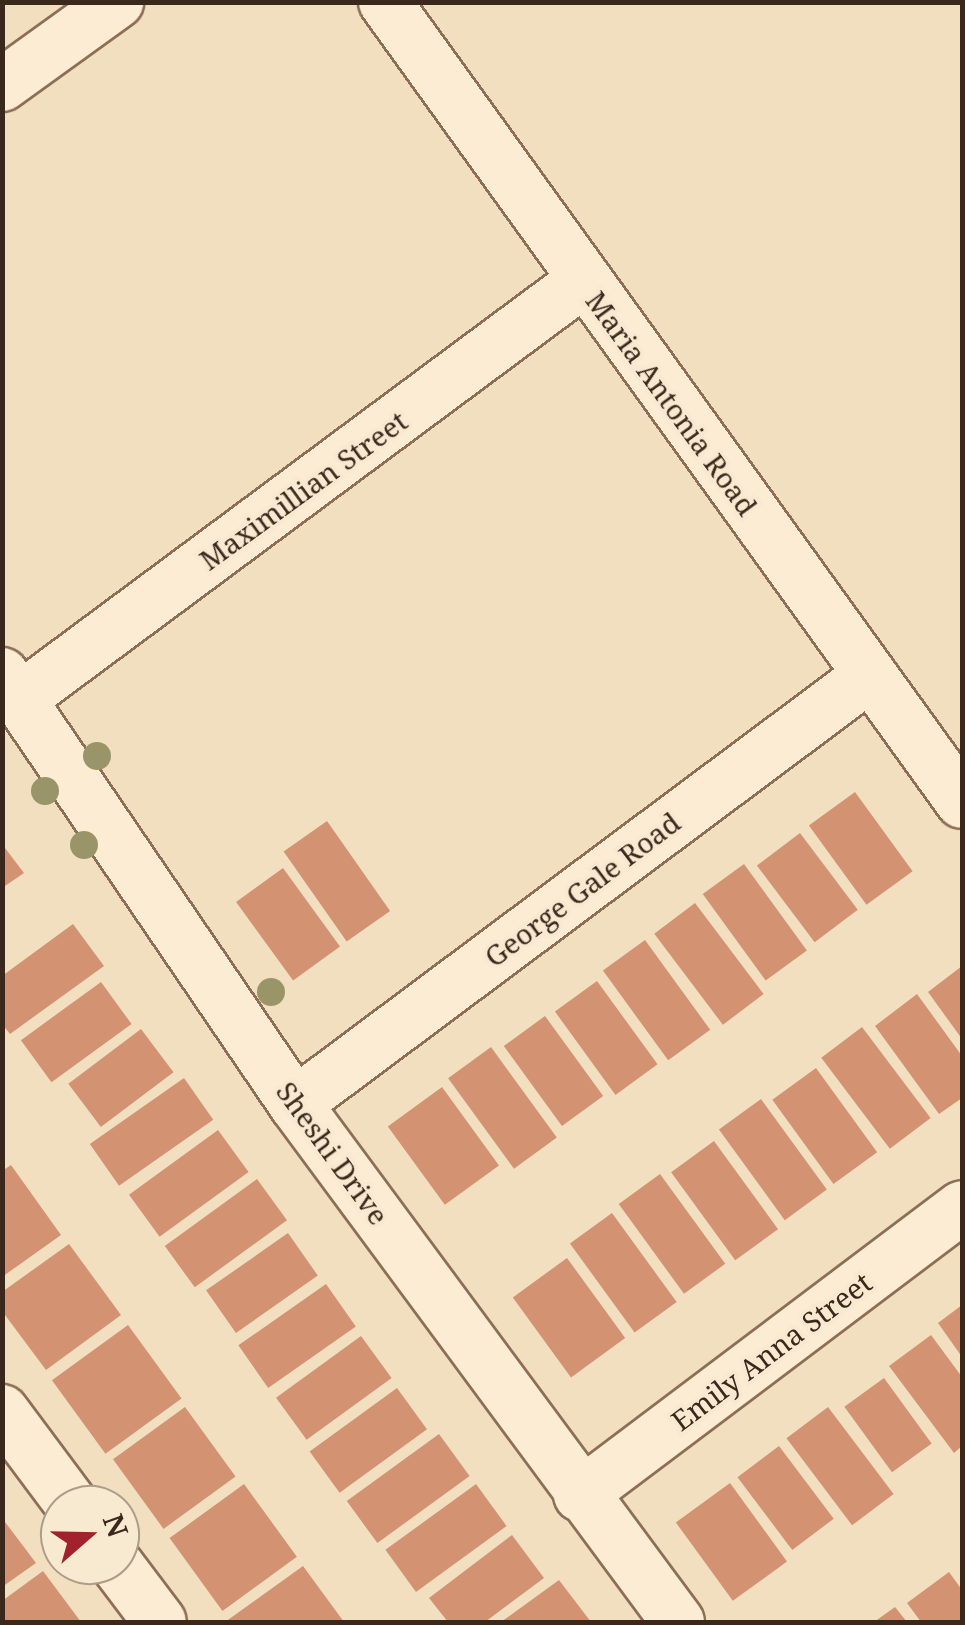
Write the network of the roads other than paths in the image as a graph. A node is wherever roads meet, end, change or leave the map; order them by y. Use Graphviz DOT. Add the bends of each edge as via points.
graph roads {
  1 [pos="385,2"];
  2 [pos="110,4"];
  3 [pos="2,85"];
  4 [pos="583,281"];
  5 [pos="870,675"];
  6 [pos="12,686"];
  7 [pos="962,802"];
  8 [pos="295,1104"];
  9 [pos="962,1207"];
  10 [pos="2,1411"];
  11 [pos="57,1485"];
  12 [pos="580,1495"];
  13 [pos="132,1585"];
  14 [pos="160,1622"];
  15 [pos="678,1622"];
  1 -- 4 [label="street, Maria Antonia Road"];
  2 -- 3 [label="street"];
  4 -- 5 [label="street, Maria Antonia Road"];
  4 -- 6 [label="street, Maximillian Street"];
  5 -- 7 [label="street, Maria Antonia Road"];
  5 -- 8 [label="street, George Gale Road"];
  6 -- 8 [label="street, Sheshi Drive"];
  8 -- 12 [label="street, Sheshi Drive"];
  9 -- 12 [label="street, Emily Anna Street"];
  10 -- 11 [label="street"];
  12 -- 15 [label="street, Sheshi Drive"];
  13 -- 14 [label="street"];
}
